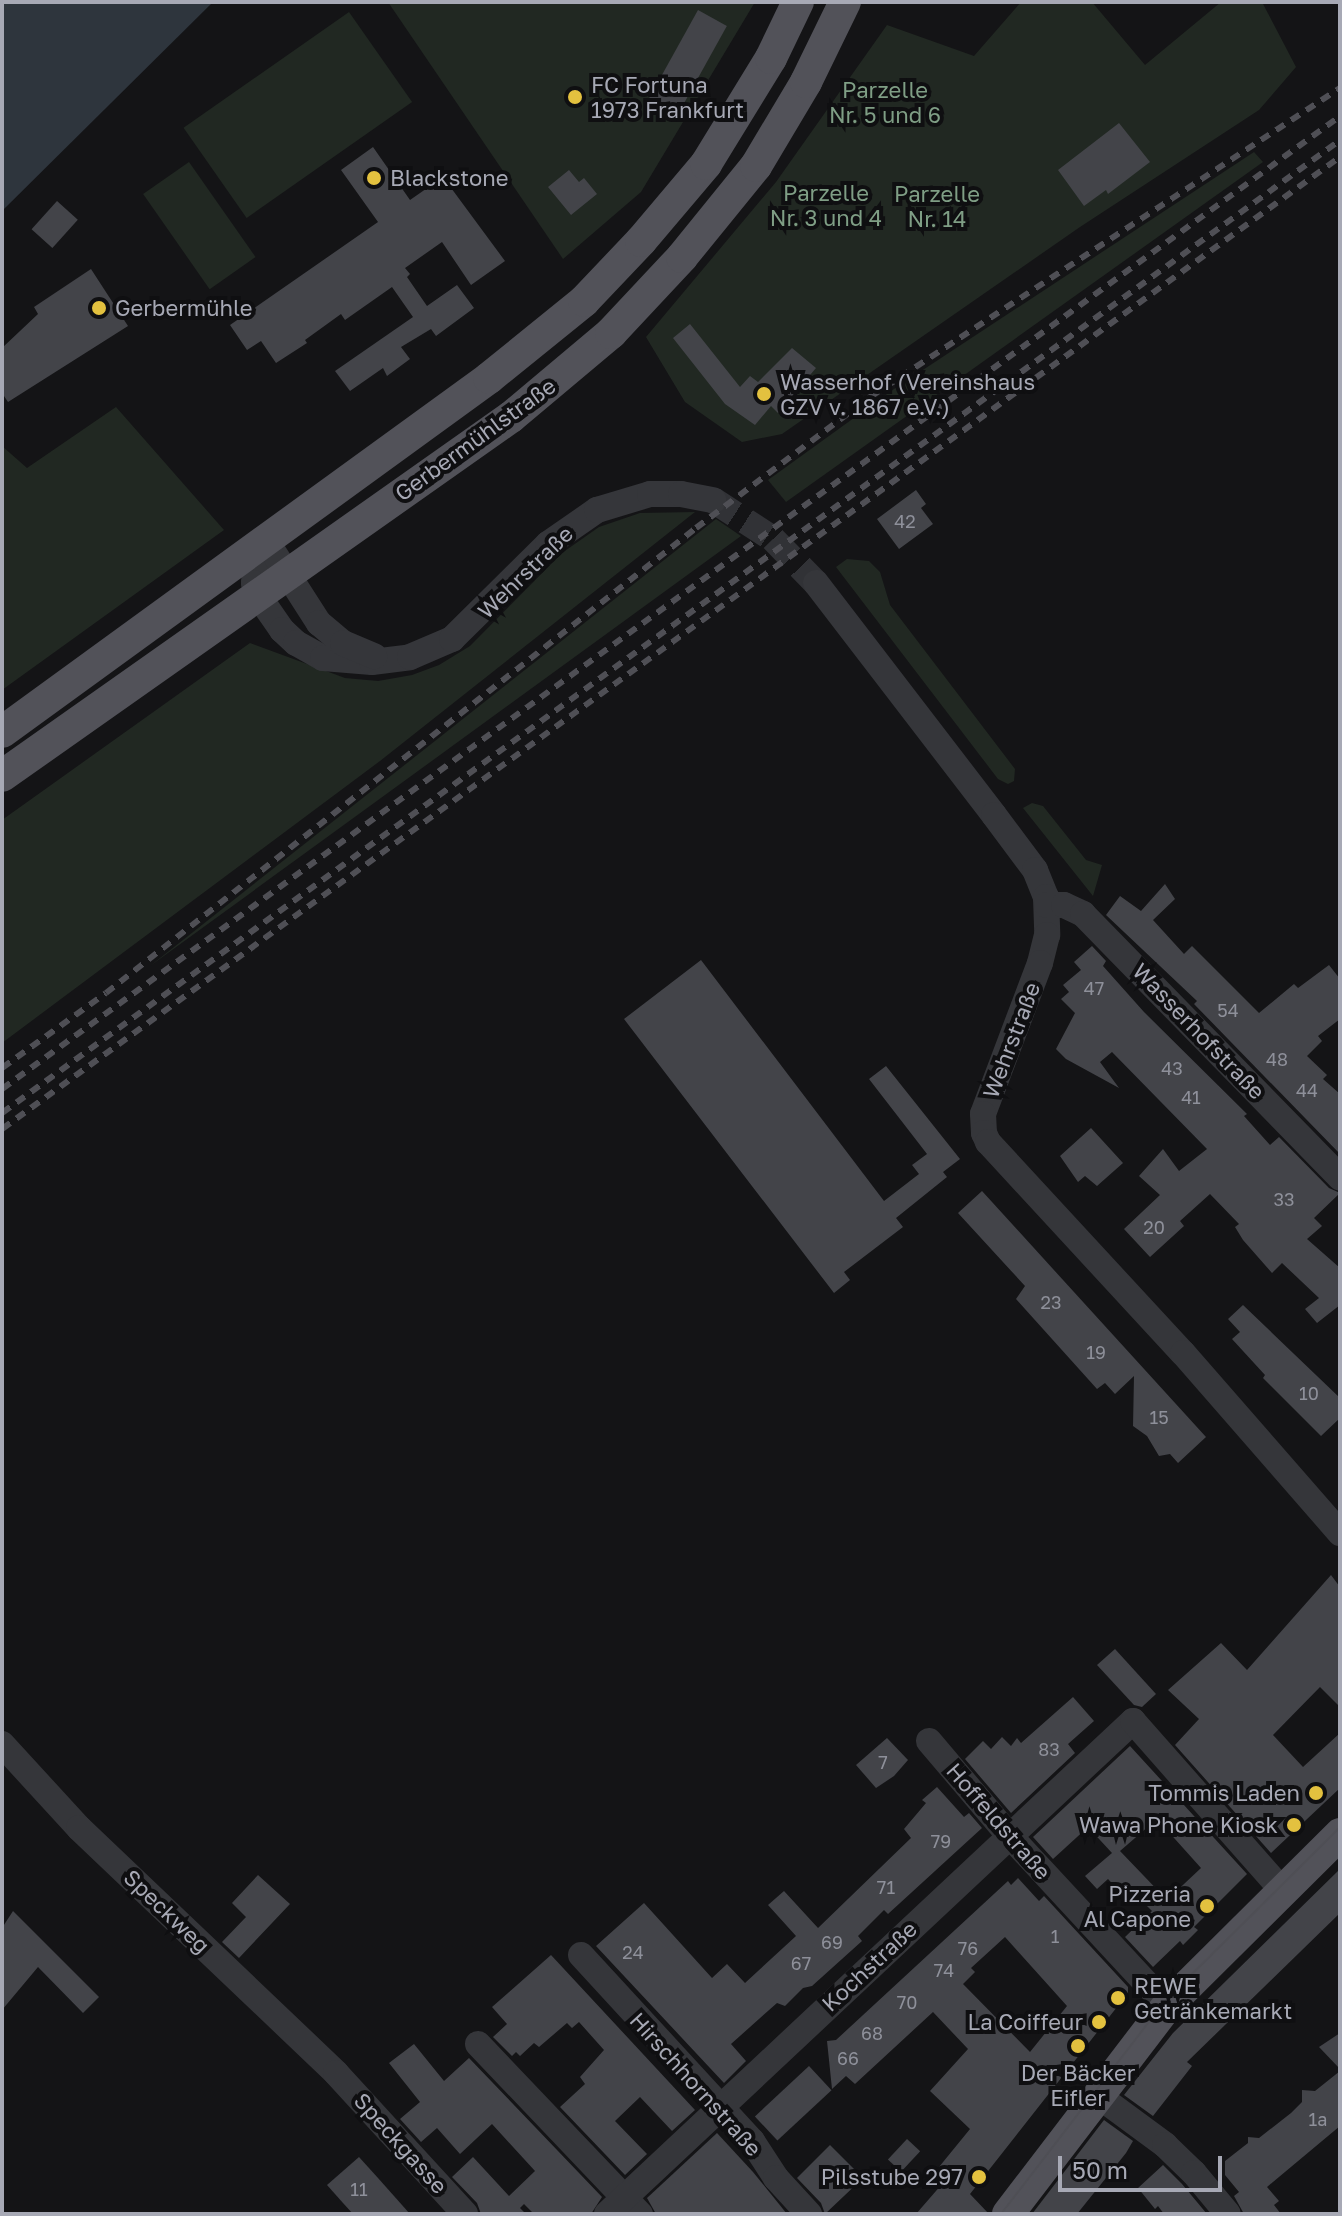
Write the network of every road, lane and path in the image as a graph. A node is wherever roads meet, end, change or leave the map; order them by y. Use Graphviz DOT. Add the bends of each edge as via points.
graph roads {
  1 [pos="798,2"];
  2 [pos="845,2"];
  3 [pos="713,500"];
  4 [pos="265,539"];
  5 [pos="286,574"];
  6 [pos="816,583"];
  7 [pos="257,594"];
  8 [pos="389,660"];
  9 [pos="2,732"];
  10 [pos="2,776"];
  11 [pos="1047,905"];
  12 [pos="1340,1177"];
  13 [pos="1340,1533"];
  14 [pos="929,1741"];
  15 [pos="2,1744"];
  16 [pos="1008,1834"];
  17 [pos="1340,1834"];
  18 [pos="1283,1891"];
  19 [pos="581,1955"];
  20 [pos="1167,2006"];
  21 [pos="478,2044"];
  22 [pos="336,2073"];
  23 [pos="1100,2097"];
  24 [pos="720,2107"];
  25 [pos="624,2208"];
  26 [pos="465,2214"];
  27 [pos="809,2214"];
  28 [pos="1008,2214"];
  29 [pos="1228,2214"];
  1 -- 4 [label="main road, Gerbermühlstraße" via="771,58 706,164 584,301 489,378"];
  2 -- 5 [label="main road, Gerbermühlstraße" via="756,166 611,333 511,417"];
  3 -- 8 [label="street, Wehrstraße" via="650,494 597,510 548,544 452,639 434,650"];
  4 -- 5 [label="street"];
  4 -- 7 [label="street" via="255,568"];
  4 -- 9 [label="main road, Gerbermühlstraße"];
  5 -- 7 [label="main road, Gerbermühlstraße"];
  5 -- 8 [label="street" via="334,637"];
  6 -- 11 [label="street, Wehrstraße" via="1035,870"];
  7 -- 8 [label="street, Wehrstraße" via="282,630 308,651 339,660"];
  7 -- 10 [label="main road, Gerbermühlstraße"];
  11 -- 12 [label="street, Wasserhofstraße" via="1064,905 1083,914"];
  11 -- 13 [label="street, Wehrstraße" via="1040,963 983,1114 984,1133"];
  14 -- 16 [label="street, Hoffeldstraße"];
  15 -- 22 [label="street, Speckweg" via="79,1828"];
  16 -- 18 [label="street, Kochstraße" via="1133,1721"];
  16 -- 20 [label="street, Hoffeldstraße"];
  16 -- 24 [label="street, Kochstraße"];
  17 -- 18 [label="main road"];
  18 -- 20 [label="main road"];
  19 -- 24 [label="street, Hirschhornstraße"];
  20 -- 23 [label="main road"];
  21 -- 25 [label="street"];
  22 -- 26 [label="street, Speckgasse"];
  23 -- 28 [label="main road"];
  23 -- 29 [label="street" via="1165,2145"];
  24 -- 25 [label="street, Kochstraße"];
  24 -- 27 [label="street, Hirschhornstraße"];
}
